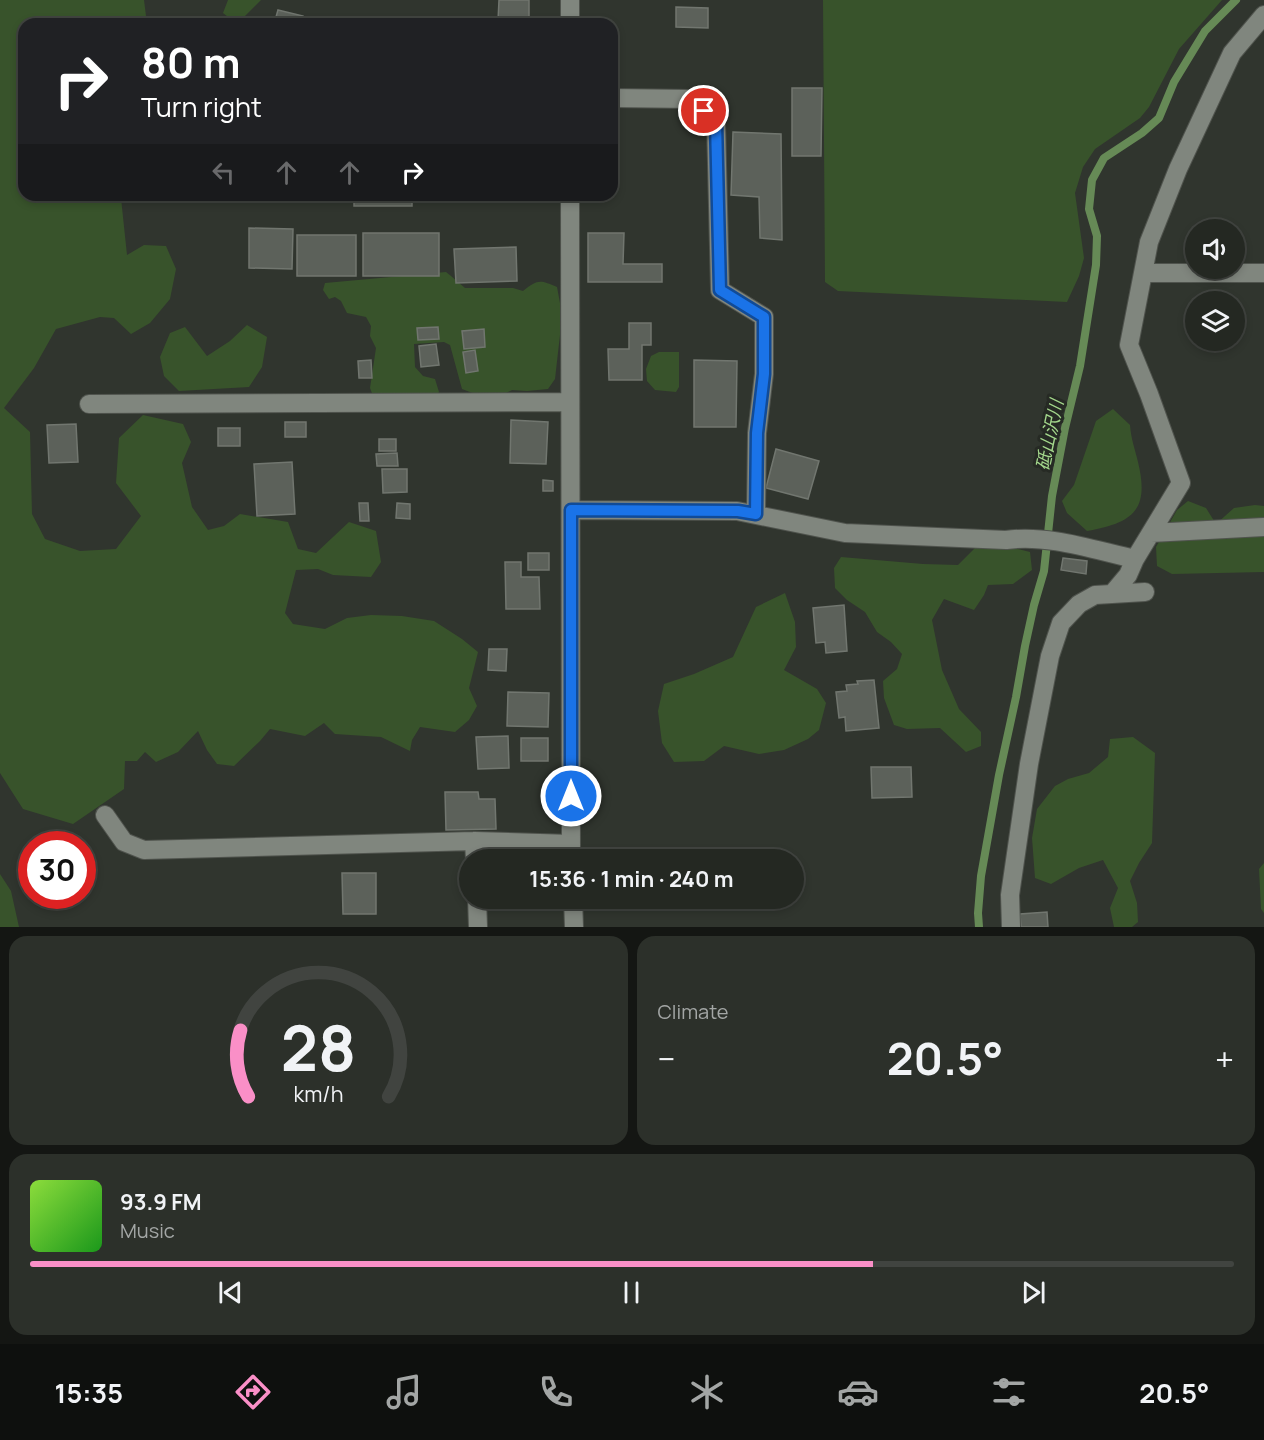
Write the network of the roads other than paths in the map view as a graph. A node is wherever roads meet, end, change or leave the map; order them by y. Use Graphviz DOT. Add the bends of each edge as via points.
graph roads {
  1 [pos="570,0"];
  2 [pos="1264,15"];
  3 [pos="570,18"];
  4 [pos="618,98"];
  5 [pos="570,201"];
  6 [pos="1144,273"];
  7 [pos="1264,273"];
  8 [pos="570,402"];
  9 [pos="89,404"];
  10 [pos="571,510"];
  11 [pos="756,514"];
  12 [pos="1264,527"];
  13 [pos="1151,533"];
  14 [pos="1135,559"];
  15 [pos="1145,592"];
  16 [pos="1112,594"];
  17 [pos="105,814"];
  18 [pos="474,841"];
  19 [pos="474,849"];
  20 [pos="552,849"];
  21 [pos="571,849"];
  22 [pos="477,909"];
  23 [pos="573,909"];
  24 [pos="478,927"];
  25 [pos="574,927"];
  26 [pos="1011,927"];
  1 -- 3 [label="street"];
  2 -- 6 [label="street" via="1232,53 1221,76 1153,231"];
  4 -- 11 [label="street" via="693,99 716,122 720,290 764,317"];
  5 -- 8 [label="street"];
  6 -- 7 [label="street"];
  6 -- 13 [label="street" via="1129,345 1181,483"];
  8 -- 9 [label="street"];
  8 -- 10 [label="street"];
  10 -- 11 [label="street"];
  10 -- 21 [label="street"];
  11 -- 14 [label="street" via="845,533 1022,538"];
  12 -- 13 [label="street"];
  13 -- 14 [label="street"];
  14 -- 16 [label="street"];
  15 -- 16 [label="street"];
  16 -- 26 [label="street" via="1095,595 1079,604 1061,623 1050,656 1010,895"];
  17 -- 18 [label="street" via="124,842 144,850"];
  18 -- 19 [label="street"];
  18 -- 20 [label="street"];
  22 -- 24 [label="street"];
  23 -- 25 [label="street"];
}
